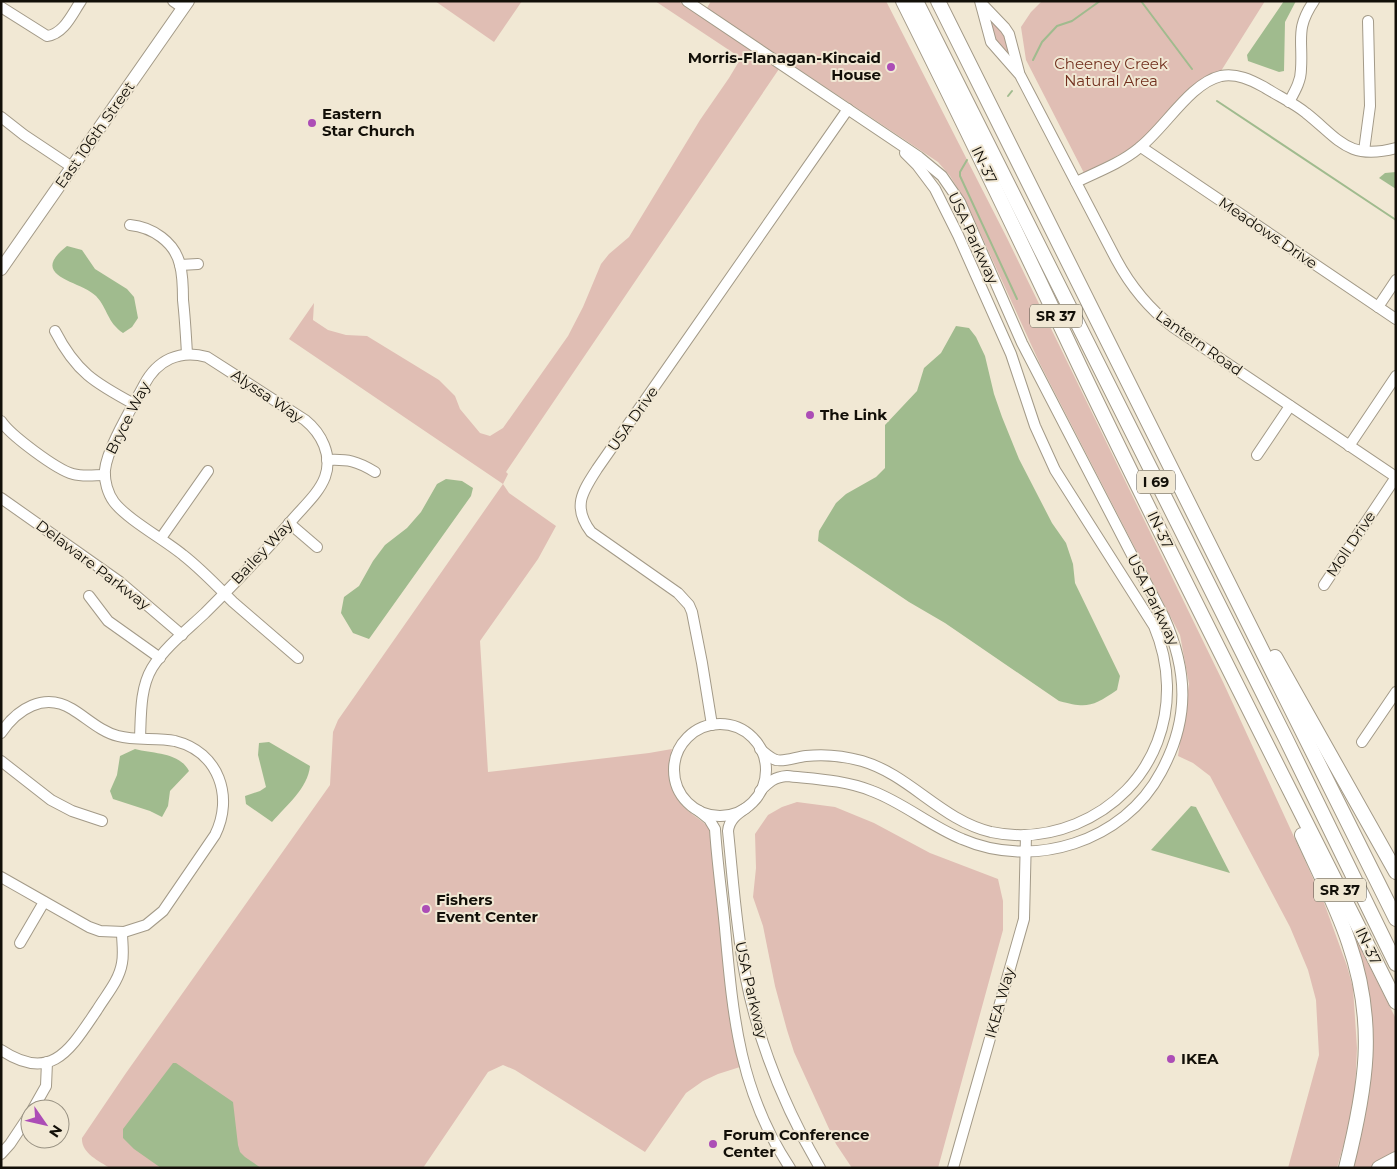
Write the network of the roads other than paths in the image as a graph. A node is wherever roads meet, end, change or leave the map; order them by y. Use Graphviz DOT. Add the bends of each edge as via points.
graph roads {
  1 [pos="81,1"];
  2 [pos="687,1"];
  3 [pos="903,1"];
  4 [pos="916,1"];
  5 [pos="938,1"];
  6 [pos="1314,1"];
  7 [pos="980,2"];
  8 [pos="181,4"];
  9 [pos="1,7"];
  10 [pos="1368,21"];
  11 [pos="1020,75"];
  12 [pos="1289,102"];
  13 [pos="848,109"];
  14 [pos="1,117"];
  15 [pos="886,135"];
  16 [pos="1141,146"];
  17 [pos="1396,148"];
  18 [pos="1364,151"];
  19 [pos="72,168"];
  20 [pos="1076,182"];
  21 [pos="130,225"];
  22 [pos="198,264"];
  23 [pos="180,266"];
  24 [pos="1,269"];
  25 [pos="1396,280"];
  26 [pos="1378,307"];
  27 [pos="1396,319"];
  28 [pos="55,331"];
  29 [pos="187,354"];
  30 [pos="1396,376"];
  31 [pos="134,404"];
  32 [pos="1290,406"];
  33 [pos="1,421"];
  34 [pos="1349,446"];
  35 [pos="1257,455"];
  36 [pos="327,460"];
  37 [pos="208,471"];
  38 [pos="375,472"];
  39 [pos="105,475"];
  40 [pos="1396,477"];
  41 [pos="1,498"];
  42 [pos="290,524"];
  43 [pos="1204,535"];
  44 [pos="161,538"];
  45 [pos="317,547"];
  46 [pos="1324,585"];
  47 [pos="224,594"];
  48 [pos="89,596"];
  49 [pos="182,635"];
  50 [pos="160,658"];
  51 [pos="298,658"];
  52 [pos="1396,692"];
  53 [pos="712,725"];
  54 [pos="1,733"];
  55 [pos="140,738"];
  56 [pos="1362,742"];
  57 [pos="760,749"];
  58 [pos="1,760"];
  59 [pos="1283,778"];
  60 [pos="760,791"];
  61 [pos="746,808"];
  62 [pos="699,811"];
  63 [pos="102,821"];
  64 [pos="1026,835"];
  65 [pos="1358,845"];
  66 [pos="1025,852"];
  67 [pos="1396,872"];
  68 [pos="1,877"];
  69 [pos="1396,900"];
  70 [pos="44,902"];
  71 [pos="1396,919"];
  72 [pos="122,932"];
  73 [pos="20,943"];
  74 [pos="1396,964"];
  75 [pos="1396,1002"];
  76 [pos="1,1050"];
  77 [pos="47,1062"];
  78 [pos="39,1099"];
  79 [pos="20,1129"];
  80 [pos="1,1154"];
  81 [pos="1396,1159"];
  82 [pos="790,1168"];
  83 [pos="820,1168"];
  84 [pos="954,1168"];
  85 [pos="1346,1168"];
  86 [pos="1378,1168"];
  1 -- 9 [label="street" via="63,28 47,36"];
  2 -- 13 [label="street, USA Parkway"];
  3 -- 59 [label="highway, IN-37 / SR 37"];
  4 -- 74 [label="highway, I 69"];
  5 -- 43 [label="highway, I 69"];
  6 -- 12 [label="street" via="1302,24 1301,74"];
  7 -- 11 [label="street, Lantern Road" via="991,42"];
  7 -- 11 [label="street, Lantern Road" via="1009,34"];
  8 -- 19 [label="main road, East 106th Street"];
  10 -- 18 [label="street" via="1370,106"];
  11 -- 20 [label="street, Lantern Road"];
  12 -- 16 [label="street" via="1242,77 1215,78 1197,89"];
  12 -- 18 [label="street" via="1335,139"];
  13 -- 15 [label="street, USA Parkway"];
  13 -- 53 [label="street, USA Drive" via="582,494 581,514 591,532 678,593 689,605 696,627"];
  14 -- 19 [label="street"];
  15 -- 64 [label="street, USA Parkway" via="917,165 940,200 1002,333 1047,455 1144,609 1165,660 1168,696 1162,729 1154,752 1135,782 1090,818 1060,830"];
  15 -- 66 [label="street, USA Parkway" via="935,170 960,202 1022,344 1164,617 1179,659 1182,704 1178,731 1166,764 1146,794 1102,832 1058,849"];
  16 -- 20 [label="street"];
  16 -- 26 [label="street, Meadows Drive"];
  17 -- 18 [label="street"];
  19 -- 24 [label="main road, East 106th Street"];
  20 -- 32 [label="street, Lantern Road" via="1127,279 1150,308"];
  21 -- 23 [label="street" via="153,231 167,241"];
  22 -- 23 [label="street"];
  23 -- 29 [label="street"];
  25 -- 26 [label="street"];
  26 -- 27 [label="street, Meadows Drive"];
  28 -- 31 [label="street" via="71,358 89,377"];
  29 -- 31 [label="street, Bryce Way" via="169,358 155,369"];
  29 -- 36 [label="street, Alyssa Way" via="207,356 314,427 324,444"];
  30 -- 34 [label="street"];
  31 -- 39 [label="street, Bryce Way" via="110,452"];
  32 -- 34 [label="street, Lantern Road"];
  32 -- 35 [label="street"];
  33 -- 39 [label="street" via="12,434 66,471 80,475"];
  34 -- 40 [label="street, Lantern Road"];
  36 -- 38 [label="street" via="359,462"];
  36 -- 42 [label="street, Bailey Way" via="321,484"];
  37 -- 44 [label="street"];
  39 -- 44 [label="street, Bryce Way" via="115,504"];
  40 -- 46 [label="street, Moll Drive"];
  41 -- 49 [label="street, Delaware Parkway" via="120,582"];
  42 -- 45 [label="street"];
  42 -- 47 [label="street, Bailey Way"];
  43 -- 65 [label="highway, I 69"];
  43 -- 67 [label="highway"];
  44 -- 47 [label="street, Bryce Way"];
  47 -- 49 [label="street, Bailey Way"];
  47 -- 51 [label="street, Bryce Way"];
  48 -- 50 [label="street" via="108,621"];
  49 -- 50 [label="street, Bailey Way"];
  50 -- 55 [label="street, Bailey Way" via="146,679"];
  52 -- 56 [label="street"];
  53 -- 57 [label="street, USA Parkway" via="740,729"];
  53 -- 62 [label="street, USA Parkway" via="690,735 679,748 674,764 675,780 681,795"];
  54 -- 55 [label="street" via="17,713 43,702 71,708 112,734"];
  55 -- 72 [label="street" via="174,741 199,752 218,776 224,804 215,835 170,903 155,919"];
  57 -- 60 [label="street, USA Parkway" via="765,770"];
  57 -- 64 [label="street, USA Parkway" via="777,760 828,755 870,764 903,780 969,824 992,832"];
  58 -- 63 [label="street" via="51,800"];
  59 -- 75 [label="highway, IN-37 / SR 37"];
  59 -- 85 [label="highway" via="1288,804 1349,942 1363,998 1365,1076"];
  60 -- 61 [label="street, USA Parkway"];
  60 -- 66 [label="street, USA Parkway" via="774,778 787,776 852,784 892,800 964,840 993,849"];
  61 -- 62 [label="street" via="726,815"];
  61 -- 83 [label="street, USA Parkway" via="734,817 728,831 746,975 778,1082"];
  62 -- 82 [label="street, USA Parkway" via="710,819 715,829 739,1049 760,1111"];
  64 -- 66 [label="street, IKEA Way"];
  65 -- 69 [label="highway, SR 37" via="1378,868"];
  65 -- 71 [label="highway, I 69"];
  66 -- 84 [label="street, IKEA Way" via="1024,919"];
  68 -- 70 [label="street"];
  70 -- 72 [label="street" via="89,927"];
  70 -- 73 [label="street"];
  72 -- 77 [label="street" via="123,962 115,982 72,1046"];
  76 -- 77 [label="street" via="18,1060"];
  77 -- 78 [label="street" via="46,1086"];
  79 -- 80 [label="street"];
  81 -- 86 [label="highway"];
}
